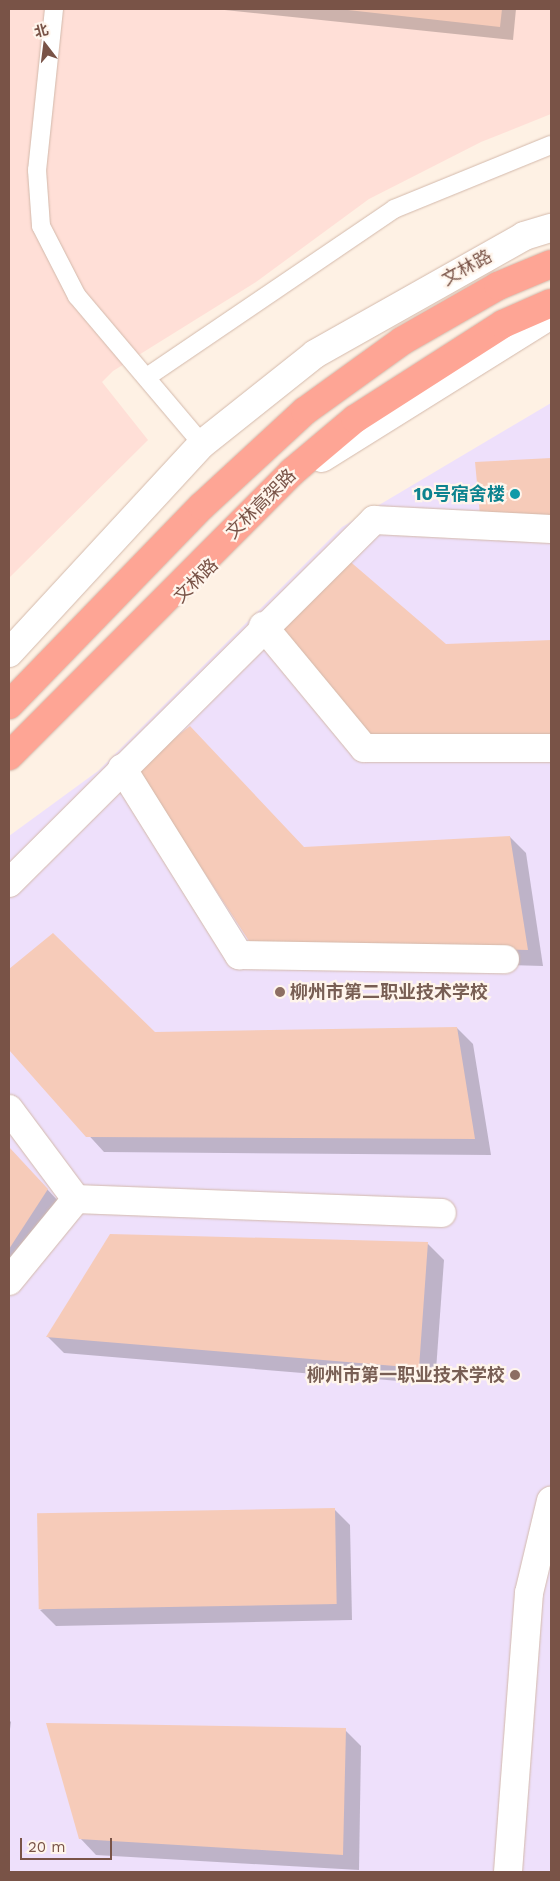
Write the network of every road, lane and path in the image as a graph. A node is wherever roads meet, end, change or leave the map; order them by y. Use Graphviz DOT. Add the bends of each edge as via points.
graph roads {
  1 [pos="54,9"];
  2 [pos="551,145"];
  3 [pos="551,228"];
  4 [pos="551,264"];
  5 [pos="551,303"];
  6 [pos="551,315"];
  7 [pos="147,377"];
  8 [pos="202,444"];
  9 [pos="551,529"];
  10 [pos="263,626"];
  11 [pos="9,653"];
  12 [pos="9,705"];
  13 [pos="551,748"];
  14 [pos="9,756"];
  15 [pos="122,768"];
  16 [pos="9,770"];
  17 [pos="9,883"];
  18 [pos="505,959"];
  19 [pos="9,1109"];
  20 [pos="76,1199"];
  21 [pos="442,1213"];
  22 [pos="9,1281"];
  23 [pos="550,1513"];
  24 [pos="508,1872"];
  1 -- 7 [label="lane" via="37,170 41,226 77,296"];
  2 -- 7 [label="lane" via="394,209"];
  3 -- 8 [label="street, 文林路" via="524,236 315,354"];
  4 -- 12 [label="highway, 文林高架路" via="498,286 402,341 305,411 202,506"];
  5 -- 14 [label="highway, 文林高架路" via="502,324 334,437 292,472"];
  6 -- 16 [label="street, 文林路" via="313,464"];
  7 -- 8 [label="lane"];
  8 -- 11 [label="street, 文林路"];
  9 -- 10 [label="street" via="374,520"];
  10 -- 13 [label="street" via="364,748"];
  10 -- 15 [label="street"];
  15 -- 17 [label="street"];
  15 -- 18 [label="street" via="239,954"];
  19 -- 20 [label="street"];
  20 -- 21 [label="street"];
  20 -- 22 [label="street"];
  23 -- 24 [label="street" via="529,1593"];
}
